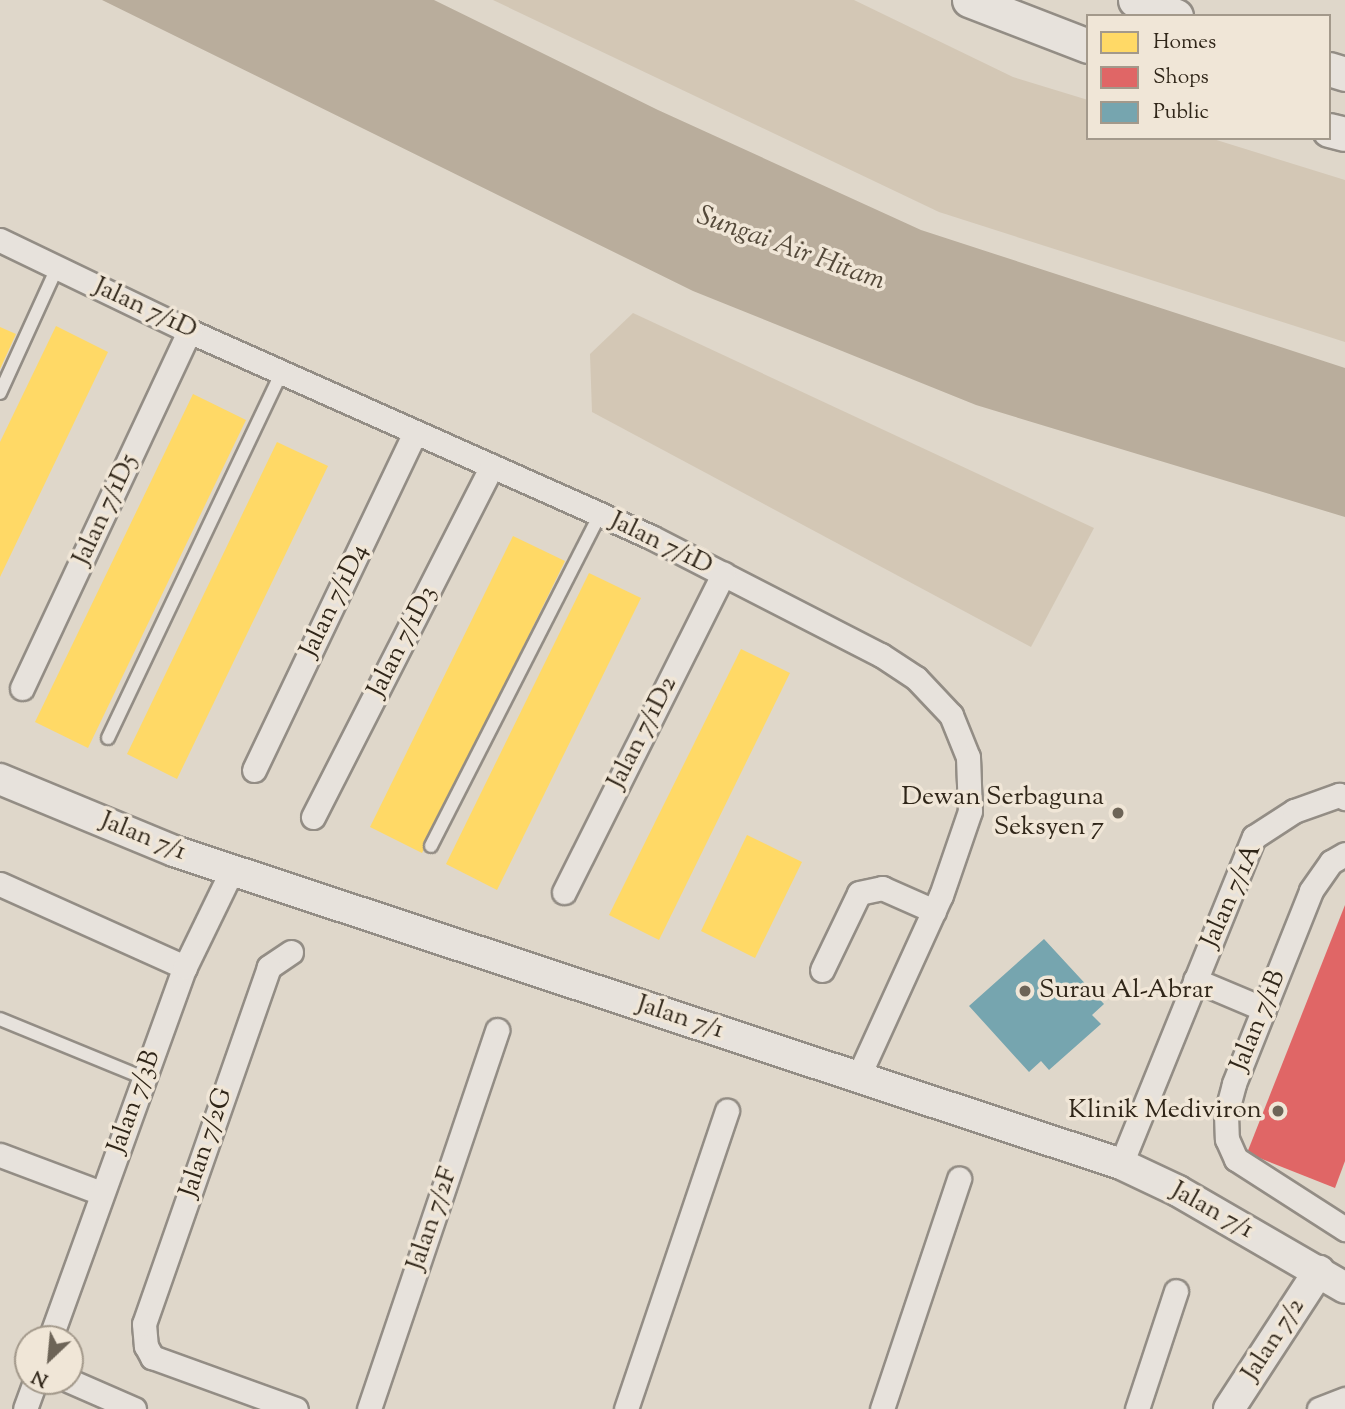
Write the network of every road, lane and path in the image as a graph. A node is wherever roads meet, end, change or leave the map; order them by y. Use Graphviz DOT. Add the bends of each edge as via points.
graph roads {
  1 [pos="968,0"];
  2 [pos="1135,0"];
  3 [pos="1171,14"];
  4 [pos="1086,45"];
  5 [pos="0,240"];
  6 [pos="57,268"];
  7 [pos="190,331"];
  8 [pos="282,372"];
  9 [pos="0,393"];
  10 [pos="415,432"];
  11 [pos="492,466"];
  12 [pos="600,514"];
  13 [pos="723,574"];
  14 [pos="22,688"];
  15 [pos="108,738"];
  16 [pos="254,770"];
  17 [pos="0,779"];
  18 [pos="1345,798"];
  19 [pos="313,817"];
  20 [pos="431,846"];
  21 [pos="1345,854"];
  22 [pos="232,870"];
  23 [pos="0,884"];
  24 [pos="564,892"];
  25 [pos="934,911"];
  26 [pos="291,952"];
  27 [pos="185,967"];
  28 [pos="822,970"];
  29 [pos="1195,980"];
  30 [pos="1264,1009"];
  31 [pos="0,1019"];
  32 [pos="497,1030"];
  33 [pos="858,1077"];
  34 [pos="144,1078"];
  35 [pos="727,1111"];
  36 [pos="0,1155"];
  37 [pos="1121,1164"];
  38 [pos="959,1179"];
  39 [pos="101,1193"];
  40 [pos="1345,1229"];
  41 [pos="1319,1271"];
  42 [pos="1345,1288"];
  43 [pos="1176,1290"];
  44 [pos="55,1325"];
  45 [pos="84,1387"];
  46 [pos="1345,1399"];
  47 [pos="134,1409"];
  48 [pos="296,1409"];
  49 [pos="369,1409"];
  50 [pos="626,1409"];
  51 [pos="882,1409"];
  52 [pos="1136,1409"];
  53 [pos="1229,1409"];
  54 [pos="1319,1409"];
  1 -- 4 [label="main road"];
  2 -- 3 [label="main road"];
  5 -- 6 [label="street, Jalan 7/1D"];
  6 -- 7 [label="street, Jalan 7/1D"];
  6 -- 9 [label="lane"];
  7 -- 8 [label="street, Jalan 7/1D"];
  7 -- 14 [label="street, Jalan 7/1D5"];
  8 -- 10 [label="street, Jalan 7/1D"];
  8 -- 15 [label="lane"];
  10 -- 11 [label="street, Jalan 7/1D"];
  10 -- 16 [label="street, Jalan 7/1D4"];
  11 -- 12 [label="street, Jalan 7/1D"];
  11 -- 19 [label="street, Jalan 7/1D3"];
  12 -- 13 [label="street, Jalan 7/1D"];
  12 -- 20 [label="lane"];
  13 -- 24 [label="street, Jalan 7/1D2"];
  13 -- 25 [label="street, Jalan 7/1D" via="881,655 916,678 951,715 968,757 970,811"];
  17 -- 22 [label="street, Jalan 7/1"];
  18 -- 29 [label="street, Jalan 7/1A" via="1339,795 1294,811 1254,837"];
  21 -- 30 [label="street, Jalan 7/1B" via="1331,862 1311,891"];
  22 -- 27 [label="street, Jalan 7/3B"];
  22 -- 33 [label="street, Jalan 7/1"];
  23 -- 27 [label="street"];
  25 -- 28 [label="street" via="882,888 859,893"];
  25 -- 33 [label="street, Jalan 7/1D"];
  26 -- 48 [label="street, Jalan 7/2G" via="269,967 144,1324 152,1357"];
  27 -- 34 [label="street, Jalan 7/3B"];
  29 -- 30 [label="street"];
  29 -- 37 [label="street, Jalan 7/1A"];
  30 -- 40 [label="street, Jalan 7/1B" via="1234,1084 1226,1114 1227,1139 1236,1158"];
  31 -- 34 [label="lane"];
  32 -- 49 [label="street, Jalan 7/2F"];
  33 -- 37 [label="street, Jalan 7/1"];
  34 -- 39 [label="street, Jalan 7/3B"];
  35 -- 50 [label="street"];
  36 -- 39 [label="street"];
  37 -- 41 [label="street, Jalan 7/1"];
  38 -- 51 [label="street"];
  39 -- 44 [label="street, Jalan 7/3B"];
  41 -- 42 [label="street, Jalan 7/1"];
  41 -- 53 [label="street, Jalan 7/2"];
  43 -- 52 [label="street"];
  45 -- 47 [label="street"];
  46 -- 54 [label="street"];
}
